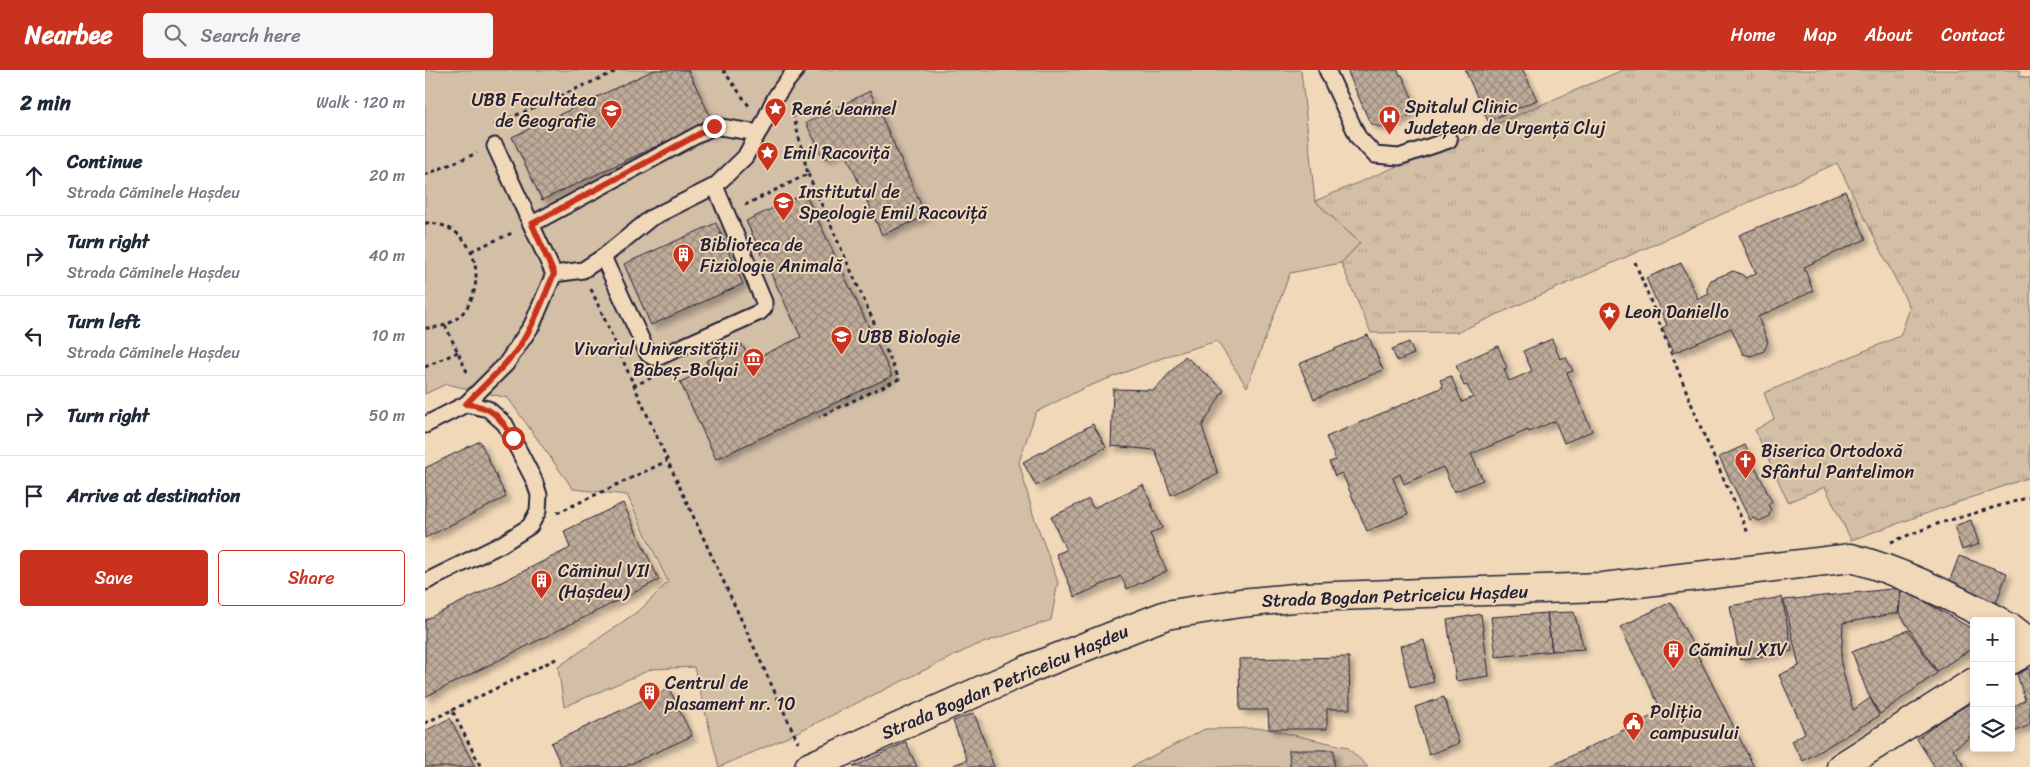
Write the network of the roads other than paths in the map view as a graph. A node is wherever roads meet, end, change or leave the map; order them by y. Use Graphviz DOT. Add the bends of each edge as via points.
graph roads {
  1 [pos="797,70"];
  2 [pos="1327,70"];
  3 [pos="760,130"];
  4 [pos="1449,140"];
  5 [pos="495,146"];
  6 [pos="715,186"];
  7 [pos="532,224"];
  8 [pos="603,257"];
  9 [pos="554,274"];
  10 [pos="466,404"];
  11 [pos="425,425"];
  12 [pos="425,582"];
  13 [pos="1990,617"];
  14 [pos="2015,631"];
  15 [pos="2030,647"];
  16 [pos="2015,657"];
  17 [pos="1970,685"];
  18 [pos="809,767"];
  19 [pos="1841,767"];
  1 -- 3 [label="lane" via="773,101"];
  2 -- 4 [label="lane" via="1358,137 1375,155 1399,157"];
  3 -- 6 [label="lane" via="745,157"];
  3 -- 7 [label="lane" via="714,126"];
  5 -- 7 [label="lane"];
  6 -- 8 [label="lane" via="651,218"];
  6 -- 8 [label="lane" via="764,302 760,312 653,357 648,354"];
  7 -- 9 [label="lane"];
  8 -- 9 [label="lane" via="583,270"];
  9 -- 10 [label="lane" via="519,347"];
  10 -- 11 [label="lane"];
  10 -- 12 [label="lane" via="479,405 505,424 534,480 539,496 538,511 530,526 502,544"];
  13 -- 18 [label="street, Strada Bogdan Petriceicu Hașdeu" via="1900,574 1851,558 1603,587 1305,597 1231,604 1166,615 1031,668"];
  14 -- 15 [label="street"];
  15 -- 16 [label="street"];
  17 -- 19 [label="street"];
}
